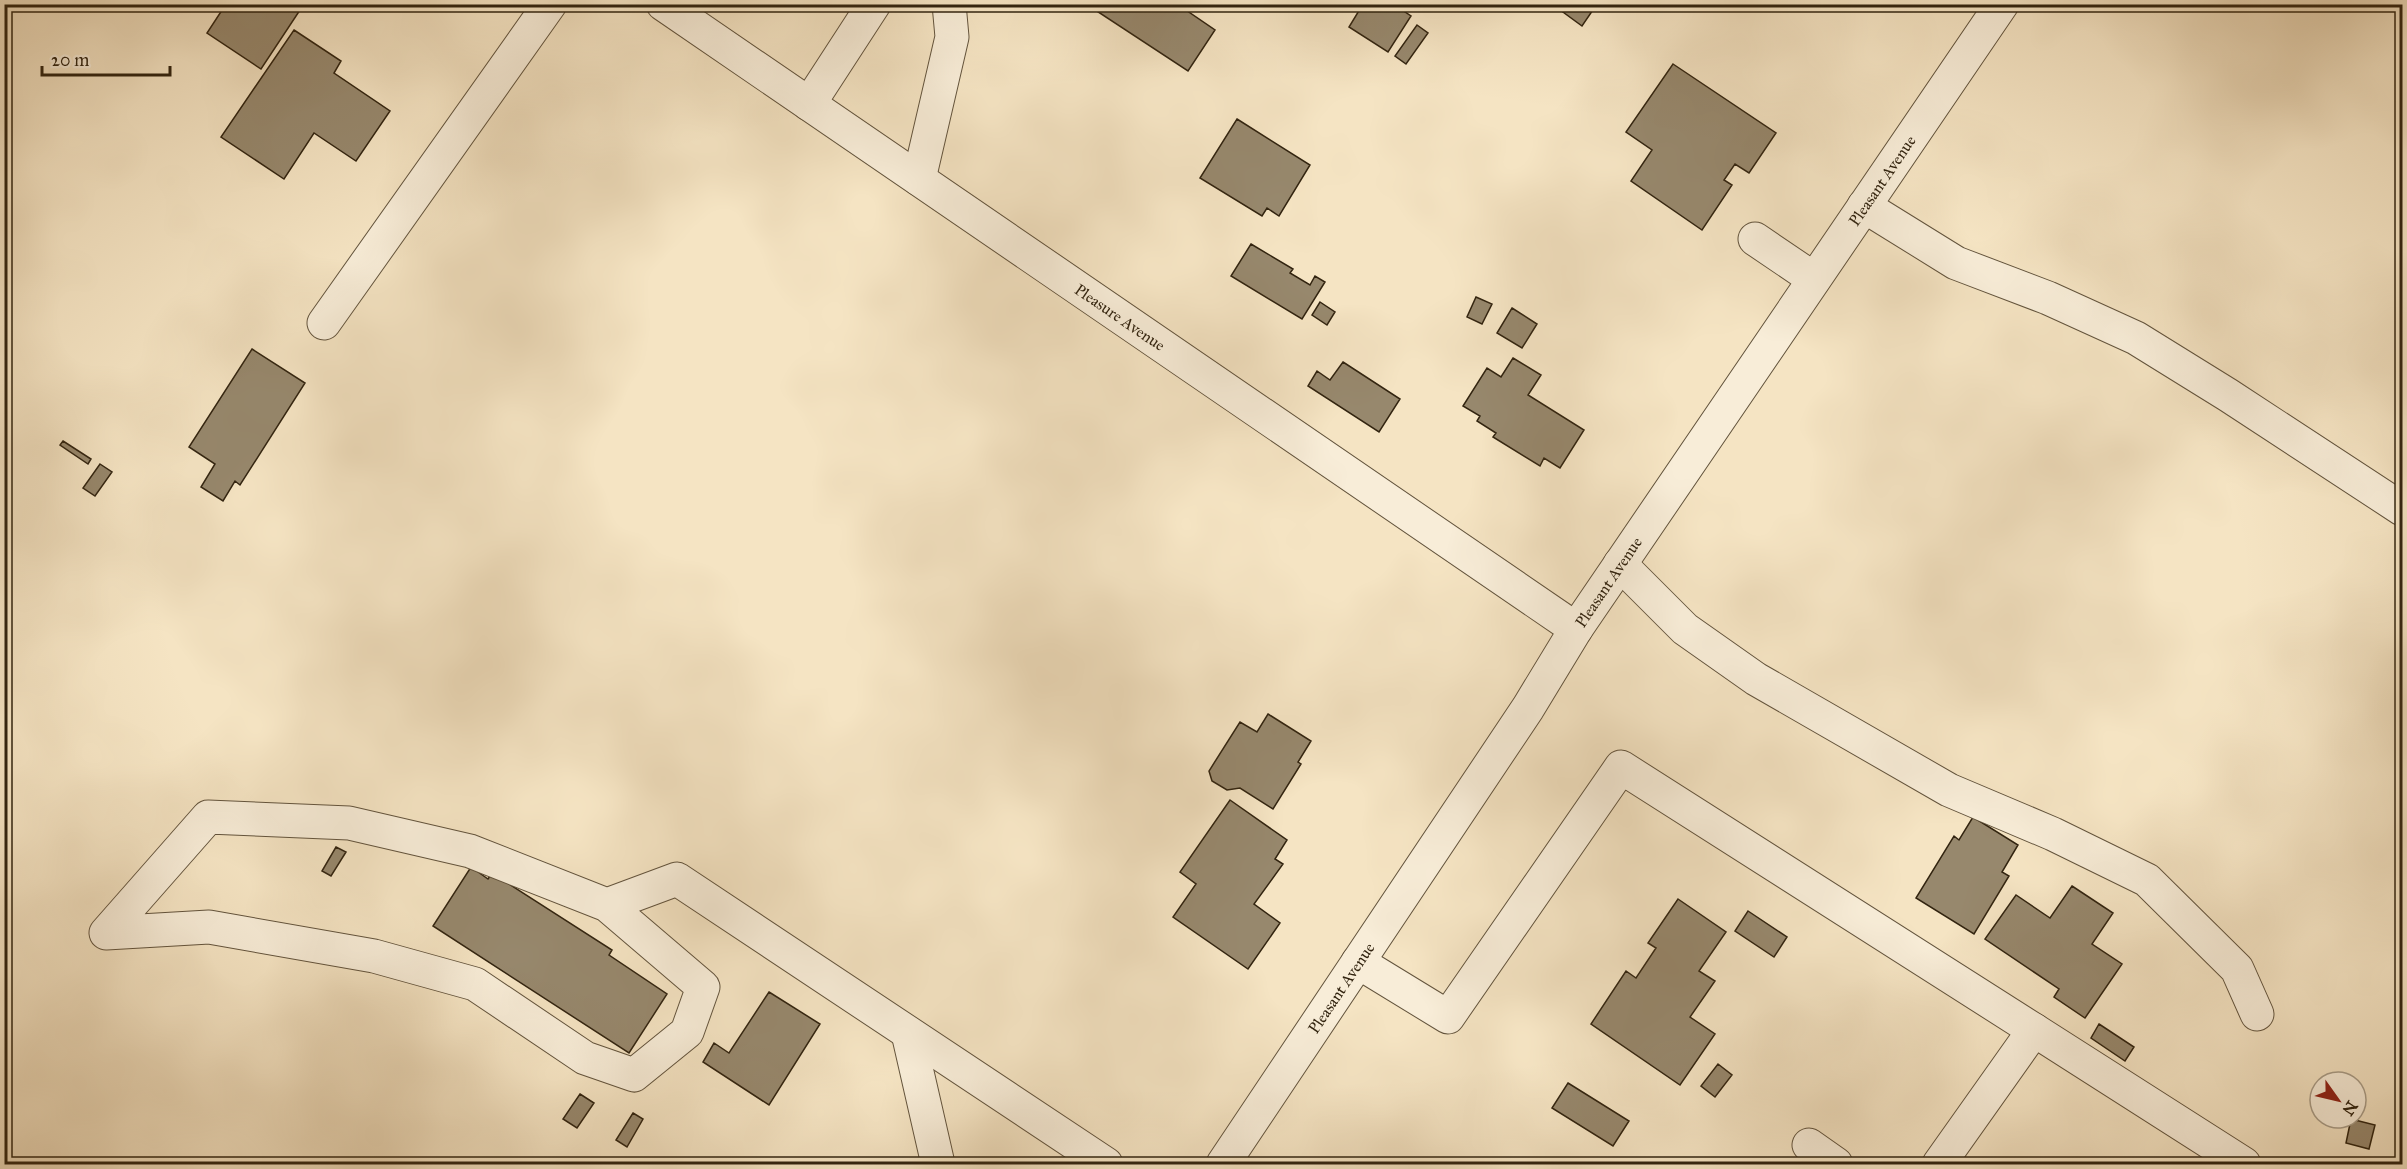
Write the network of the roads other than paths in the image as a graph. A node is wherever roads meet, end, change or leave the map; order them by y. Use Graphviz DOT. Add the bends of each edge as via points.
graph roads {
  1 [pos="550,4"];
  2 [pos="663,4"];
  3 [pos="874,4"];
  4 [pos="949,4"];
  5 [pos="2002,4"];
  6 [pos="809,104"];
  7 [pos="919,179"];
  8 [pos="1864,206"];
  9 [pos="1755,239"];
  10 [pos="1814,279"];
  11 [pos="324,322"];
  12 [pos="2403,509"];
  13 [pos="1620,564"];
  14 [pos="1576,629"];
  15 [pos="607,906"];
  16 [pos="1358,962"];
  17 [pos="2257,1014"];
  18 [pos="2034,1030"];
  19 [pos="908,1033"];
  20 [pos="1809,1145"];
  21 [pos="938,1164"];
  22 [pos="1106,1164"];
  23 [pos="1223,1164"];
  24 [pos="1836,1164"];
  25 [pos="1939,1164"];
  26 [pos="2244,1164"];
  1 -- 11 [label="street"];
  2 -- 6 [label="street, Pleasure Avenue"];
  3 -- 6 [label="street"];
  4 -- 7 [label="street" via="952,36"];
  5 -- 8 [label="street, Pleasant Avenue"];
  6 -- 7 [label="street, Pleasure Avenue"];
  7 -- 14 [label="street, Pleasure Avenue"];
  8 -- 10 [label="street, Pleasant Avenue"];
  8 -- 12 [label="street" via="1956,263 2048,298 2136,338"];
  9 -- 10 [label="street"];
  10 -- 13 [label="street, Pleasant Avenue"];
  13 -- 14 [label="street, Pleasant Avenue"];
  13 -- 17 [label="street" via="1685,629 1756,679 1949,790 2147,880 2237,969"];
  14 -- 16 [label="street, Pleasant Avenue" via="1528,708"];
  15 -- 15 [label="street" via="470,851 349,823 208,817 106,933 209,927 374,956 475,984 585,1058 634,1075 687,1032 703,987"];
  15 -- 19 [label="street" via="677,879"];
  16 -- 18 [label="street" via="1448,1017 1621,767"];
  16 -- 23 [label="street, Pleasant Avenue"];
  18 -- 25 [label="street"];
  18 -- 26 [label="street"];
  19 -- 21 [label="street"];
  19 -- 22 [label="street"];
  20 -- 24 [label="street"];
}
